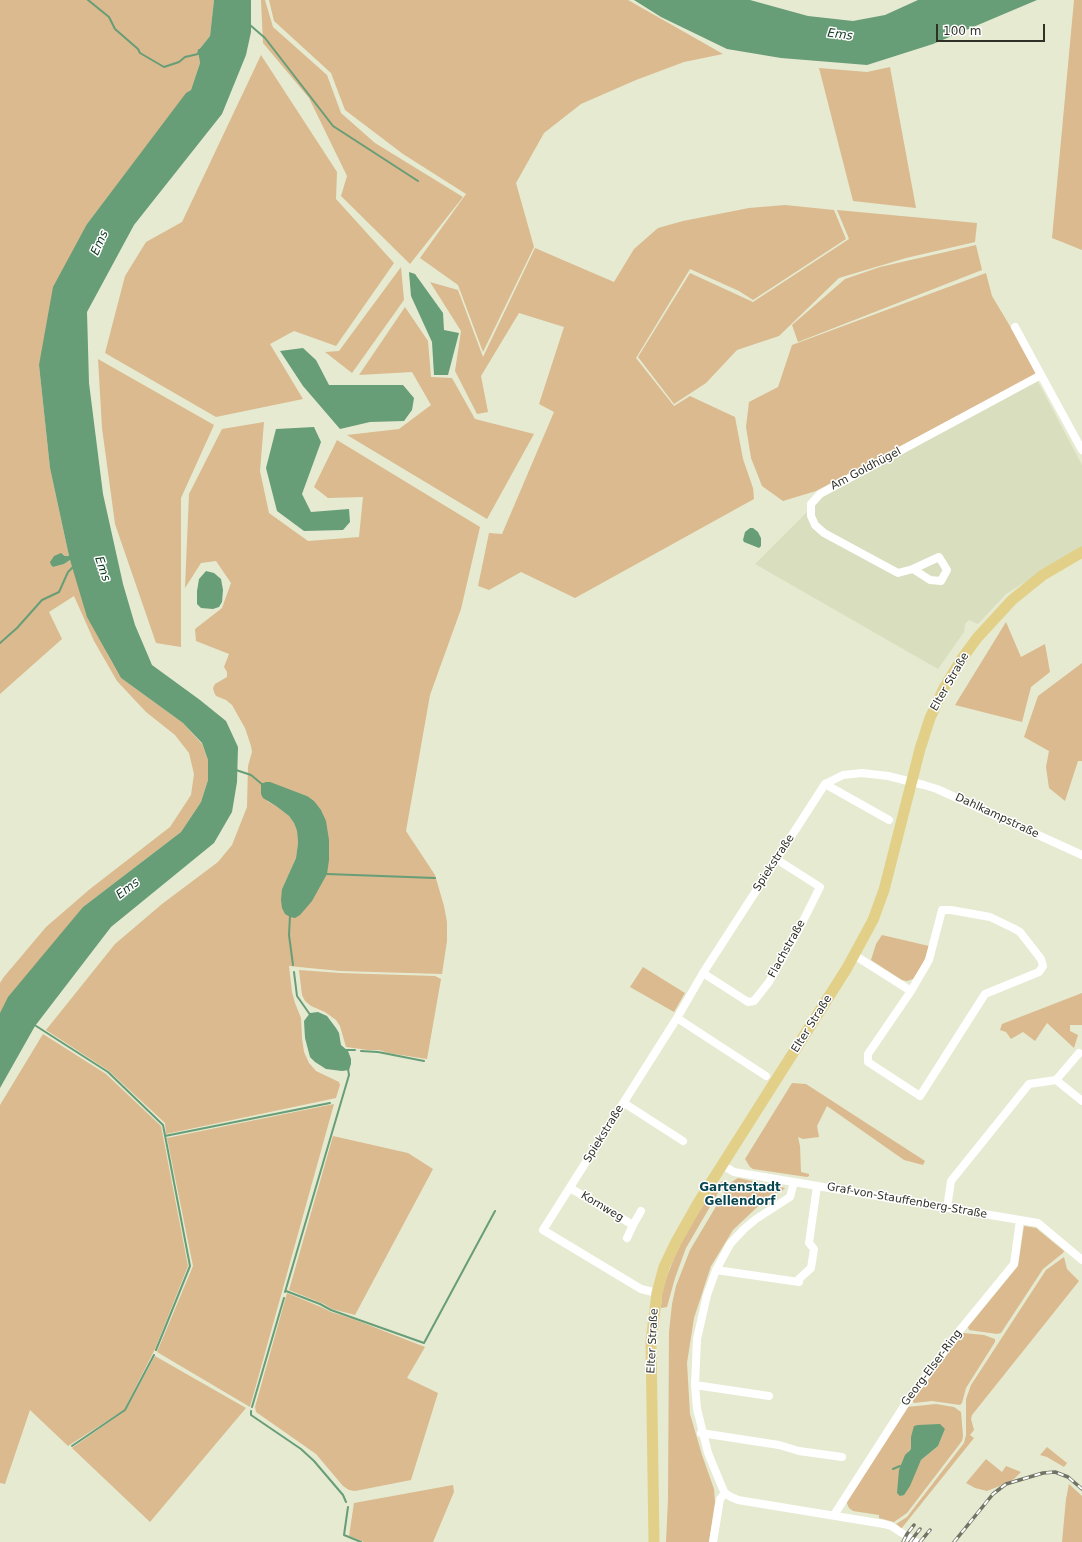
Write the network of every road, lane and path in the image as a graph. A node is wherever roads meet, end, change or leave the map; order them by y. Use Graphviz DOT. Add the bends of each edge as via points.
graph roads {
  1 [pos="1015,327"];
  2 [pos="1041,375"];
  3 [pos="1082,450"];
  4 [pos="1082,552"];
  5 [pos="913,569"];
  6 [pos="911,782"];
  7 [pos="826,784"];
  8 [pos="889,820"];
  9 [pos="1082,855"];
  10 [pos="776,860"];
  11 [pos="854,955"];
  12 [pos="703,974"];
  13 [pos="910,991"];
  14 [pos="677,1018"];
  15 [pos="1079,1053"];
  16 [pos="766,1076"];
  17 [pos="1056,1080"];
  18 [pos="1082,1101"];
  19 [pos="624,1103"];
  20 [pos="683,1141"];
  21 [pos="722,1165"];
  22 [pos="794,1182"];
  23 [pos="817,1186"];
  24 [pos="570,1188"];
  25 [pos="947,1208"];
  26 [pos="641,1211"];
  27 [pos="1020,1220"];
  28 [pos="633,1225"];
  29 [pos="627,1238"];
  30 [pos="1082,1260"];
  31 [pos="716,1270"];
  32 [pos="657,1293"];
  33 [pos="695,1385"];
  34 [pos="769,1396"];
  35 [pos="701,1433"];
  36 [pos="842,1457"];
  37 [pos="725,1492"];
  38 [pos="834,1515"];
  39 [pos="654,1542"];
  40 [pos="713,1542"];
  41 [pos="916,1542"];
  1 -- 2 [label="street"];
  2 -- 3 [label="street"];
  2 -- 5 [label="street, Am Goldhügel" via="820,494 811,504 811,516 815,525 824,533 898,573"];
  4 -- 6 [label="main road, Elter Straße" via="1025,588 977,638 944,688 930,718"];
  6 -- 7 [label="street, Spiekstraße" via="862,773 843,775"];
  6 -- 9 [label="street, Dahlkampstraße" via="938,789"];
  6 -- 11 [label="main road, Elter Straße" via="884,890 873,920"];
  7 -- 8 [label="street"];
  7 -- 10 [label="street, Spiekstraße"];
  10 -- 12 [label="street, Spiekstraße"];
  10 -- 12 [label="street, Flachstraße" via="820,887 769,982 754,1001 748,1002"];
  11 -- 13 [label="street"];
  11 -- 21 [label="main road, Elter Straße"];
  12 -- 14 [label="street, Spiekstraße"];
  13 -- 13 [label="street" via="868,1054 868,1062 920,1096 986,994 1039,972 1042,966 1041,959 1020,932 990,916 942,910 929,960"];
  14 -- 16 [label="street"];
  14 -- 19 [label="street, Spiekstraße"];
  15 -- 17 [label="street"];
  17 -- 18 [label="street"];
  17 -- 25 [label="street" via="1029,1084 951,1181"];
  19 -- 20 [label="street"];
  19 -- 24 [label="street, Spiekstraße"];
  21 -- 22 [label="street, Graf-von-Stauffenberg-Straße" via="734,1172"];
  21 -- 32 [label="main road, Elter Straße" via="676,1242 664,1267"];
  22 -- 23 [label="street, Graf-von-Stauffenberg-Straße"];
  22 -- 31 [label="street" via="790,1197 744,1229 730,1244"];
  23 -- 25 [label="street, Graf-von-Stauffenberg-Straße"];
  23 -- 31 [label="street" via="809,1243 814,1249 811,1268 798,1282"];
  24 -- 28 [label="street, Kornweg"];
  24 -- 32 [label="street, Spiekstraße" via="544,1230 641,1289"];
  25 -- 27 [label="street, Graf-von-Stauffenberg-Straße"];
  26 -- 28 [label="street, Kornweg"];
  27 -- 30 [label="street, Graf-von-Stauffenberg-Straße" via="1038,1223"];
  27 -- 38 [label="street, Georg-Elser-Ring" via="1014,1264 960,1330 903,1407"];
  28 -- 29 [label="street, Kornweg"];
  31 -- 33 [label="street" via="697,1338"];
  32 -- 39 [label="main road, Elter Straße" via="651,1341"];
  33 -- 34 [label="street"];
  33 -- 35 [label="street"];
  35 -- 36 [label="street"];
  35 -- 37 [label="street"];
  37 -- 38 [label="street" via="738,1500"];
  37 -- 40 [label="street" via="720,1499"];
  38 -- 41 [label="street" via="891,1526"];
}
